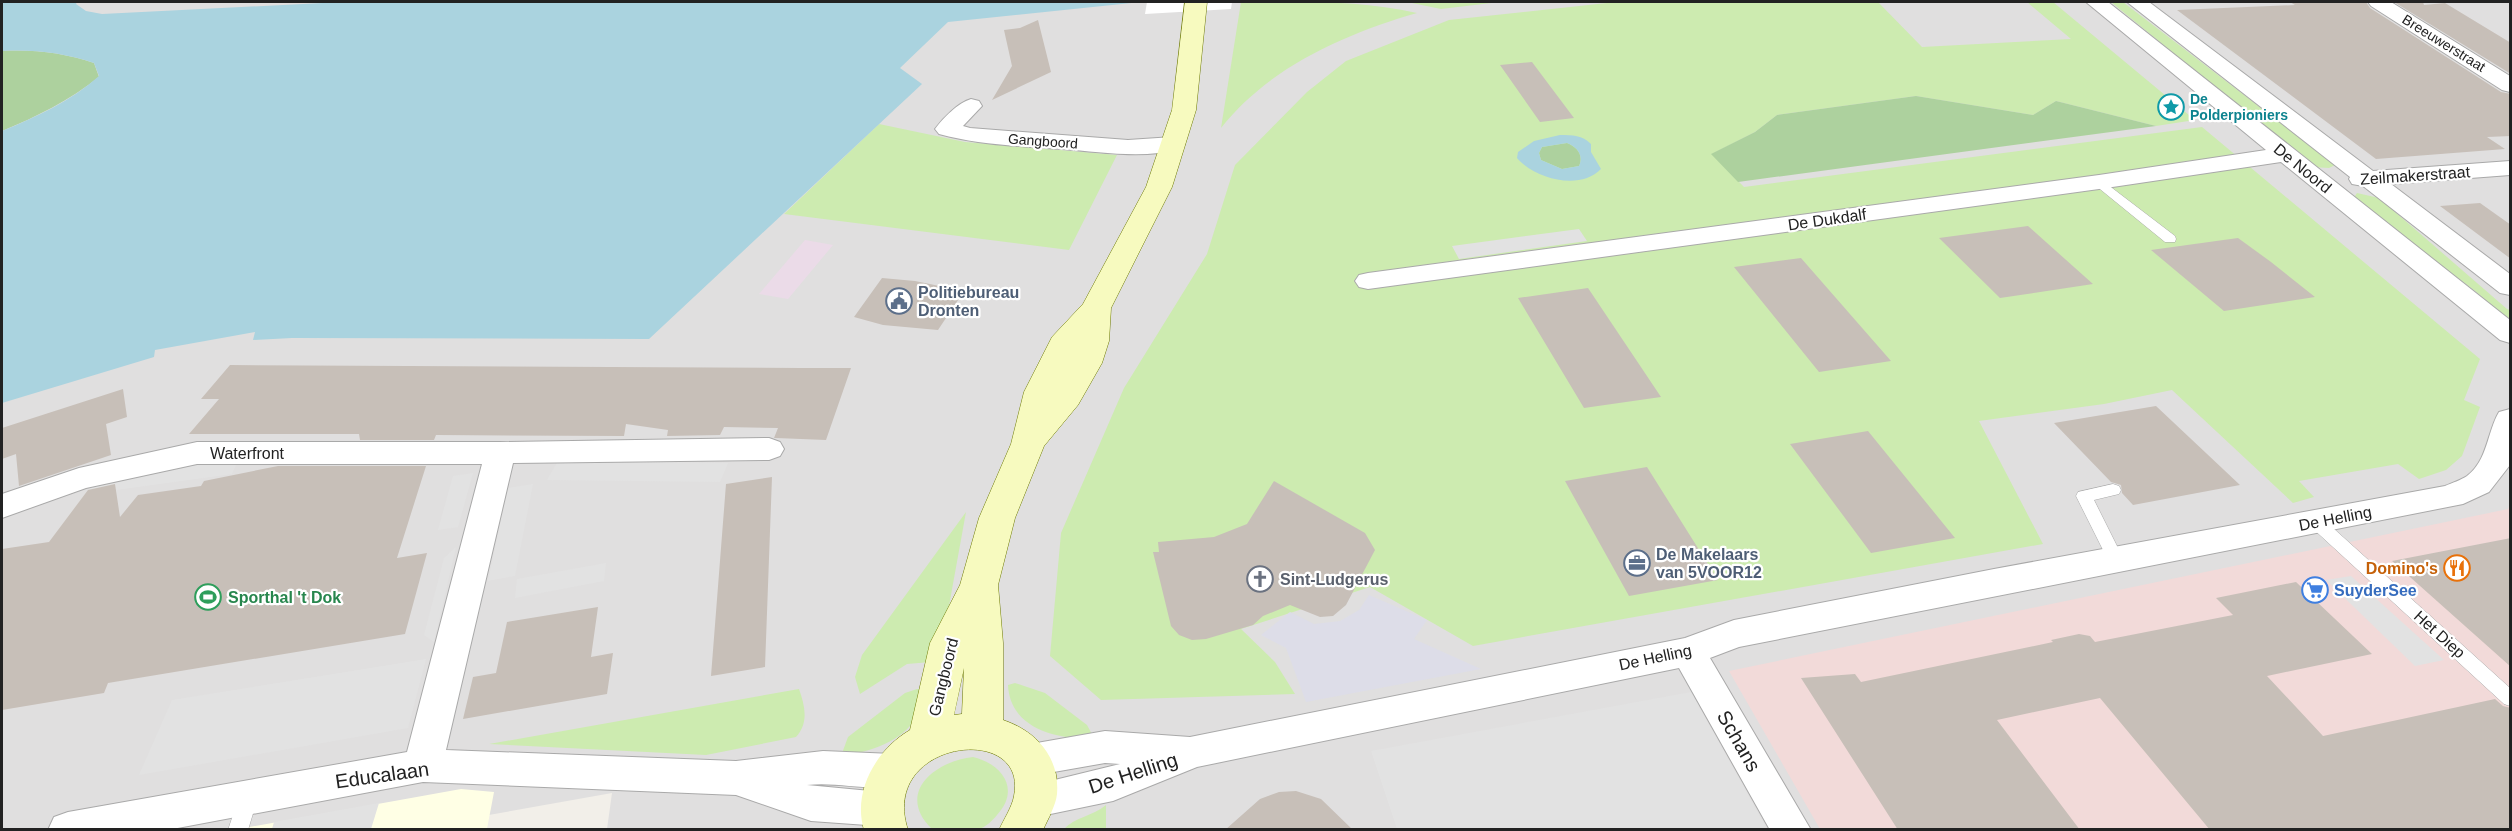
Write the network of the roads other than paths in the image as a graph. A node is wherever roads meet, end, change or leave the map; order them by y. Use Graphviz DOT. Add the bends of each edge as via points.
graph roads {
  1 [pos="2096,2"];
  2 [pos="2137,2"];
  3 [pos="2378,2"];
  4 [pos="1195,6"];
  5 [pos="2511,85"];
  6 [pos="971,106"];
  7 [pos="1173,144"];
  8 [pos="2286,154"];
  9 [pos="2511,168"];
  10 [pos="2369,178"];
  11 [pos="2319,181"];
  12 [pos="2099,182"];
  13 [pos="2170,239"];
  14 [pos="1368,281"];
  15 [pos="2511,287"];
  16 [pos="2511,334"];
  17 [pos="2511,419"];
  18 [pos="768,449"];
  19 [pos="500,453"];
  20 [pos="2113,490"];
  21 [pos="2,506"];
  22 [pos="2316,522"];
  23 [pos="2116,560"];
  24 [pos="979,585"];
  25 [pos="1688,652"];
  26 [pos="2511,699"];
  27 [pos="982,730"];
  28 [pos="929,739"];
  29 [pos="423,766"];
  30 [pos="1029,796"];
  31 [pos="887,803"];
  32 [pos="243,813"];
  33 [pos="68,830"];
  34 [pos="1791,830"];
  1 -- 8 [label="street, De Noord"];
  2 -- 10 [label="street, De Noord"];
  3 -- 5 [label="street, Breeuwerstraat"];
  4 -- 7 [label="main road, Gangboord" via="1184,110"];
  6 -- 7 [label="street, Gangboord" via="947,129 969,135 1128,147"];
  7 -- 24 [label="main road, Gangboord" via="1159,186 1096,308 1092,349 1084,366 1070,393 1028,444 997,518"];
  8 -- 11 [label="street, De Noord"];
  8 -- 12 [label="street, De Dukdalf"];
  9 -- 10 [label="street, Zeilmakerstraat"];
  10 -- 11 [label="street, Zeilmakerstraat"];
  10 -- 15 [label="street, De Noord"];
  11 -- 16 [label="street, De Noord"];
  12 -- 13 [label="lane"];
  12 -- 14 [label="street, De Dukdalf"];
  17 -- 22 [label="street, De Helling" via="2495,465 2478,484 2452,496"];
  18 -- 19 [label="street, Waterfront"];
  19 -- 21 [label="street, Waterfront" via="197,453 79,479"];
  19 -- 29 [label="street"];
  20 -- 23 [label="lane" via="2084,496"];
  22 -- 23 [label="street, De Helling"];
  22 -- 26 [label="lane, Het Diep"];
  23 -- 25 [label="street, De Helling" via="1734,634"];
  24 -- 27 [label="main road, Gangboord" via="984,643"];
  24 -- 28 [label="main road, Gangboord" via="948,643"];
  25 -- 30 [label="street, De Helling" via="1194,752 1113,784"];
  25 -- 34 [label="street, Schans"];
  27 -- 28 [label="main road" via="955,731"];
  27 -- 30 [label="main road" via="1022,748"];
  28 -- 31 [label="main road" via="903,758"];
  29 -- 31 [label="street, Educalaan" via="736,778 811,804"];
  29 -- 32 [label="street, Educalaan"];
  32 -- 33 [label="street, Educalaan"];
}
